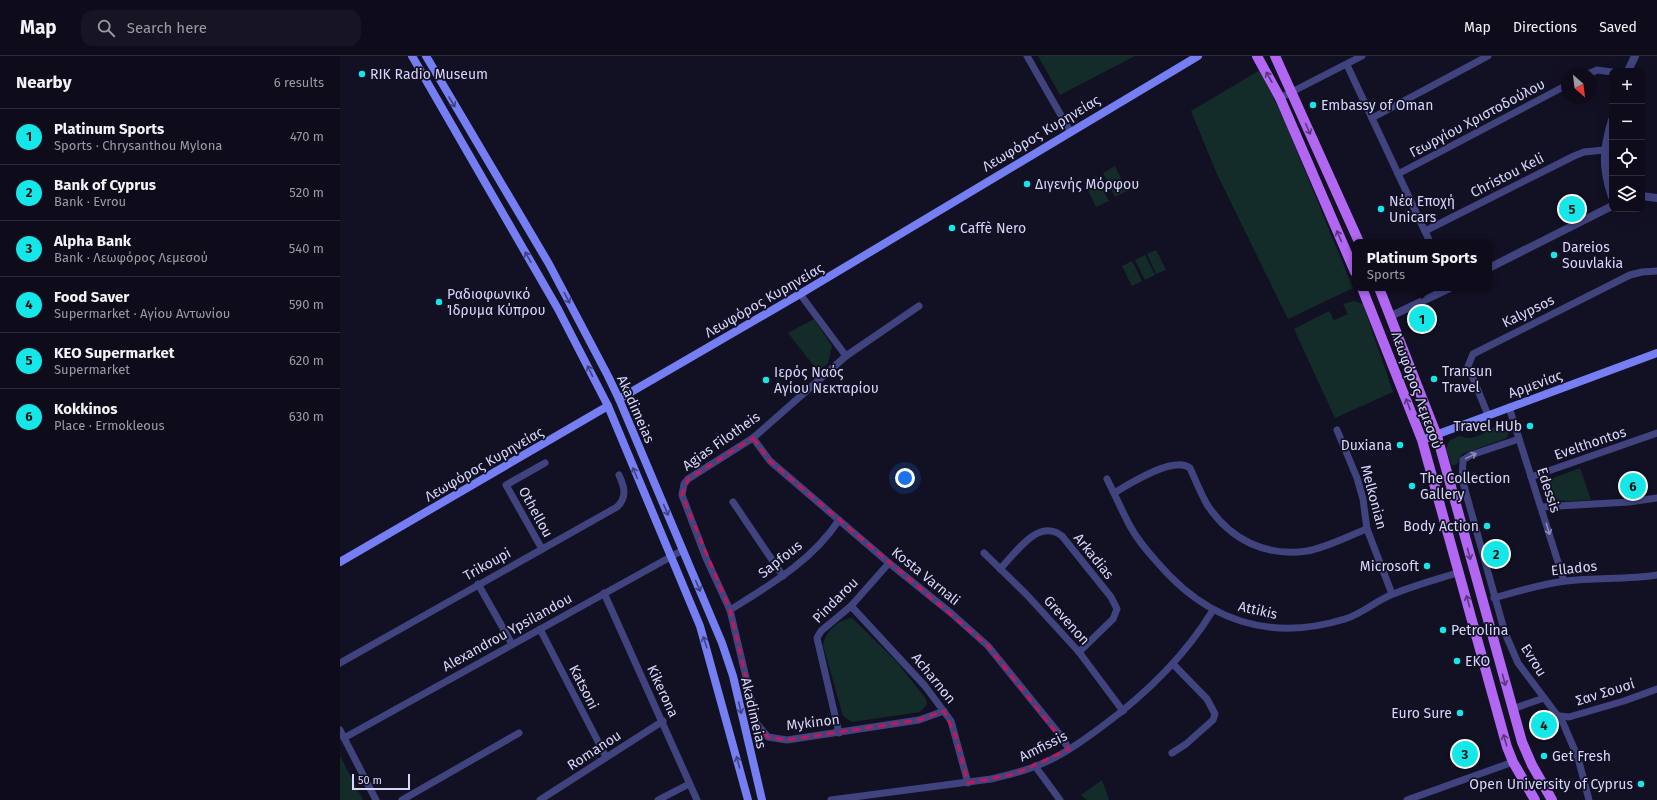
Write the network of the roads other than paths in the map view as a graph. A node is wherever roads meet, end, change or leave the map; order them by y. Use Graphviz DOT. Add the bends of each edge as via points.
graph roads {
  1 [pos="412,56"];
  2 [pos="426,56"];
  3 [pos="1028,56"];
  4 [pos="1198,56"];
  5 [pos="1257,56"];
  6 [pos="1275,56"];
  7 [pos="1362,56"];
  8 [pos="1488,56"];
  9 [pos="1635,56"];
  10 [pos="1347,65"];
  11 [pos="1629,68"];
  12 [pos="1597,70"];
  13 [pos="1609,72"];
  14 [pos="1561,88"];
  15 [pos="1292,93"];
  16 [pos="1280,98"];
  17 [pos="1372,118"];
  18 [pos="1070,131"];
  19 [pos="1609,131"];
  20 [pos="1604,150"];
  21 [pos="1398,174"];
  22 [pos="1609,186"];
  23 [pos="1645,196"];
  24 [pos="1657,198"];
  25 [pos="1609,208"];
  26 [pos="1425,231"];
  27 [pos="1358,239"];
  28 [pos="1429,239"];
  29 [pos="1352,265"];
  30 [pos="1492,266"];
  31 [pos="1657,271"];
  32 [pos="1363,291"];
  33 [pos="1380,291"];
  34 [pos="1444,291"];
  35 [pos="800,294"];
  36 [pos="918,306"];
  37 [pos="1391,316"];
  38 [pos="1657,353"];
  39 [pos="846,356"];
  40 [pos="619,399"];
  41 [pos="608,406"];
  42 [pos="1509,407"];
  43 [pos="1488,415"];
  44 [pos="1337,430"];
  45 [pos="1657,433"];
  46 [pos="1436,436"];
  47 [pos="753,438"];
  48 [pos="1519,439"];
  49 [pos="1422,440"];
  50 [pos="545,463"];
  51 [pos="619,476"];
  52 [pos="1531,477"];
  53 [pos="1108,479"];
  54 [pos="1114,493"];
  55 [pos="1657,498"];
  56 [pos="733,502"];
  57 [pos="1541,507"];
  58 [pos="839,520"];
  59 [pos="1367,529"];
  60 [pos="542,549"];
  61 [pos="683,550"];
  62 [pos="984,553"];
  63 [pos="670,556"];
  64 [pos="340,562"];
  65 [pos="889,563"];
  66 [pos="1000,569"];
  67 [pos="1460,572"];
  68 [pos="1657,575"];
  69 [pos="783,576"];
  70 [pos="1564,581"];
  71 [pos="478,584"];
  72 [pos="604,593"];
  73 [pos="1392,594"];
  74 [pos="1494,598"];
  75 [pos="851,606"];
  76 [pos="730,610"];
  77 [pos="1213,610"];
  78 [pos="540,629"];
  79 [pos="512,644"];
  80 [pos="1079,652"];
  81 [pos="340,663"];
  82 [pos="1173,664"];
  83 [pos="1657,689"];
  84 [pos="1544,698"];
  85 [pos="1512,709"];
  86 [pos="944,711"];
  87 [pos="1123,711"];
  88 [pos="1560,716"];
  89 [pos="663,721"];
  90 [pos="340,730"];
  91 [pos="519,733"];
  92 [pos="839,733"];
  93 [pos="344,738"];
  94 [pos="1069,749"];
  95 [pos="1172,753"];
  96 [pos="606,757"];
  97 [pos="1513,762"];
  98 [pos="1035,766"];
  99 [pos="968,783"];
  100 [pos="690,784"];
  101 [pos="873,797"];
  102 [pos="548,798"];
  103 [pos="376,800"];
  104 [pos="402,800"];
  105 [pos="540,800"];
  106 [pos="658,800"];
  107 [pos="697,800"];
  108 [pos="748,800"];
  109 [pos="762,800"];
  110 [pos="831,800"];
  111 [pos="1060,800"];
  112 [pos="1407,800"];
  113 [pos="1535,800"];
  114 [pos="1552,800"];
  115 [pos="1589,800"];
  41 -- 1 [label="main road, Akadimeias, one-way" via="558,309"];
  2 -- 40 [label="main road, Akadimeias, one-way" via="549,264"];
  3 -- 18 [label="street"];
  4 -- 18 [label="main road, Λεωφόρος Κυρηνείας"];
  16 -- 5 [label="main road, one-way"];
  6 -- 15 [label="main road"];
  7 -- 10 [label="street"];
  8 -- 17 [label="street"];
  9 -- 11 [label="street"];
  10 -- 15 [label="street"];
  10 -- 17 [label="street"];
  12 -- 13 [label="street"];
  14 -- 21 [label="street, Γεωργίου Χριστοδούλου"];
  15 -- 16 [label="street"];
  15 -- 27 [label="main road, one-way"];
  29 -- 16 [label="main road, one-way"];
  17 -- 21 [label="street"];
  18 -- 35 [label="main road, Λεωφόρος Κυρηνείας"];
  19 -- 20 [label="street"];
  20 -- 22 [label="street"];
  20 -- 26 [label="street, Christou Keli" via="1574,156"];
  21 -- 26 [label="street"];
  23 -- 24 [label="street"];
  25 -- 30 [label="street"];
  26 -- 28 [label="street"];
  31 -- 43 [label="street, Kalypsos" via="1630,275 1473,354 1468,366"];
  49 -- 32 [label="main road, Λεωφόρος Λεμεσού, one-way"];
  33 -- 37 [label="main road, Λεωφόρος Λεμεσού"];
  34 -- 37 [label="street"];
  35 -- 39 [label="street"];
  35 -- 40 [label="main road, Λεωφόρος Κυρηνείας"];
  36 -- 39 [label="street, Agias Filotheis"];
  37 -- 46 [label="main road, Λεωφόρος Λεμεσού"];
  38 -- 42 [label="main road, Αρμενίας"];
  39 -- 47 [label="street, Agias Filotheis"];
  40 -- 41 [label="street, Λεωφόρος Κυρηνείας"];
  40 -- 61 [label="main road, Akadimeias, one-way"];
  63 -- 41 [label="main road, Akadimeias, one-way"];
  41 -- 64 [label="main road, Λεωφόρος Κυρηνείας"];
  42 -- 43 [label="main road, Αρμενίας"];
  42 -- 48 [label="street, Edessis"];
  43 -- 46 [label="main road, Αρμενίας"];
  44 -- 59 [label="street, Melkonian" via="1364,499"];
  45 -- 52 [label="street, Evelthontos"];
  46 -- 49 [label="main road, Αρμενίας"];
  46 -- 85 [label="main road, Λεωφόρος Λεμεσού, one-way"];
  47 -- 58 [label="street, Kosta Varnali" via="770,461"];
  47 -- 76 [label="street, Agias Filotheis" via="688,479 682,490 684,503"];
  48 -- 52 [label="street, Edessis"];
  74 -- 48 [label="street, Evrou, one-way" via="1461,469 1463,460 1471,455"];
  49 -- 67 [label="main road, Λεωφόρος Λεμεσού"];
  50 -- 60 [label="street, Othellou" via="506,485"];
  51 -- 60 [label="street, Trikoupi" via="625,491 622,502 617,507"];
  52 -- 57 [label="street, Edessis"];
  53 -- 54 [label="street, Attikis"];
  54 -- 59 [label="street" via="1168,466 1186,464 1207,505 1221,524 1250,545 1271,551 1308,551"];
  54 -- 77 [label="street, Attikis" via="1130,526 1150,554 1180,586"];
  55 -- 57 [label="street"];
  56 -- 69 [label="street"];
  57 -- 70 [label="street, Edessis, one-way"];
  58 -- 65 [label="street, Kosta Varnali"];
  58 -- 69 [label="street, Sapfous" via="818,545"];
  59 -- 73 [label="street, Melkonian"];
  60 -- 71 [label="street, Trikoupi"];
  61 -- 63 [label="street, Alexandrou Ypsilandou"];
  61 -- 109 [label="main road, Akadimeias, one-way" via="722,643"];
  62 -- 66 [label="street, Grevenon"];
  63 -- 72 [label="street, Alexandrou Ypsilandou"];
  108 -- 63 [label="main road, Akadimeias, one-way" via="707,647"];
  65 -- 75 [label="street, Pindarou"];
  65 -- 94 [label="street, Kosta Varnali" via="952,613 988,646 1060,734"];
  66 -- 80 [label="street, Grevenon"];
  66 -- 80 [label="street, Arkadias" via="1037,533 1052,530 1062,536 1111,597 1117,609 1113,619"];
  67 -- 73 [label="street, Attikis"];
  97 -- 67 [label="main road, Λεωφόρος Λεμεσού, one-way" via="1491,691"];
  68 -- 70 [label="street, Ellados"];
  69 -- 76 [label="street, Sapfous"];
  70 -- 74 [label="street, Ellados"];
  71 -- 79 [label="street"];
  71 -- 81 [label="street, Trikoupi"];
  72 -- 78 [label="street, Alexandrou Ypsilandou"];
  72 -- 89 [label="street, Kikerona"];
  73 -- 77 [label="street, Attikis" via="1346,619 1287,629 1264,627"];
  74 -- 84 [label="street, Evrou" via="1512,652"];
  75 -- 86 [label="street, Acharnon" via="912,670"];
  75 -- 92 [label="street, Pindarou" via="817,638"];
  76 -- 92 [label="street, Mykinon" via="757,724 761,731 768,737 787,740"];
  77 -- 82 [label="street, Amfissis" via="1198,635"];
  78 -- 79 [label="street, Alexandrou Ypsilandou"];
  78 -- 96 [label="street, Katsoni"];
  79 -- 93 [label="street, Alexandrou Ypsilandou"];
  80 -- 87 [label="street, Grevenon"];
  82 -- 87 [label="street, Amfissis"];
  82 -- 95 [label="street" via="1207,699 1215,714 1213,720"];
  83 -- 88 [label="street, Σαν Σουσί" via="1574,715"];
  84 -- 85 [label="street"];
  84 -- 88 [label="street, Evrou"];
  85 -- 114 [label="main road, Λεωφόρος Λεμεσού" via="1532,765"];
  86 -- 92 [label="street, Mykinon" via="919,720"];
  86 -- 99 [label="street, Acharnon" via="951,720 956,734"];
  87 -- 94 [label="street, Amfissis"];
  88 -- 115 [label="street, Evrou" via="1578,758"];
  89 -- 96 [label="street, Romanou"];
  89 -- 100 [label="street, Kikerona"];
  90 -- 93 [label="street"];
  91 -- 104 [label="street"];
  93 -- 103 [label="street"];
  94 -- 98 [label="street, Amfissis"];
  96 -- 102 [label="street, Romanou"];
  97 -- 112 [label="street"];
  97 -- 113 [label="main road, Λεωφόρος Λεμεσού"];
  98 -- 99 [label="street, Amfissis" via="1015,774"];
  98 -- 111 [label="street"];
  99 -- 101 [label="street, Amfissis"];
  100 -- 106 [label="street"];
  100 -- 107 [label="street, Kikerona"];
  101 -- 110 [label="street, Amfissis"];
  102 -- 105 [label="street, Romanou"];
}
